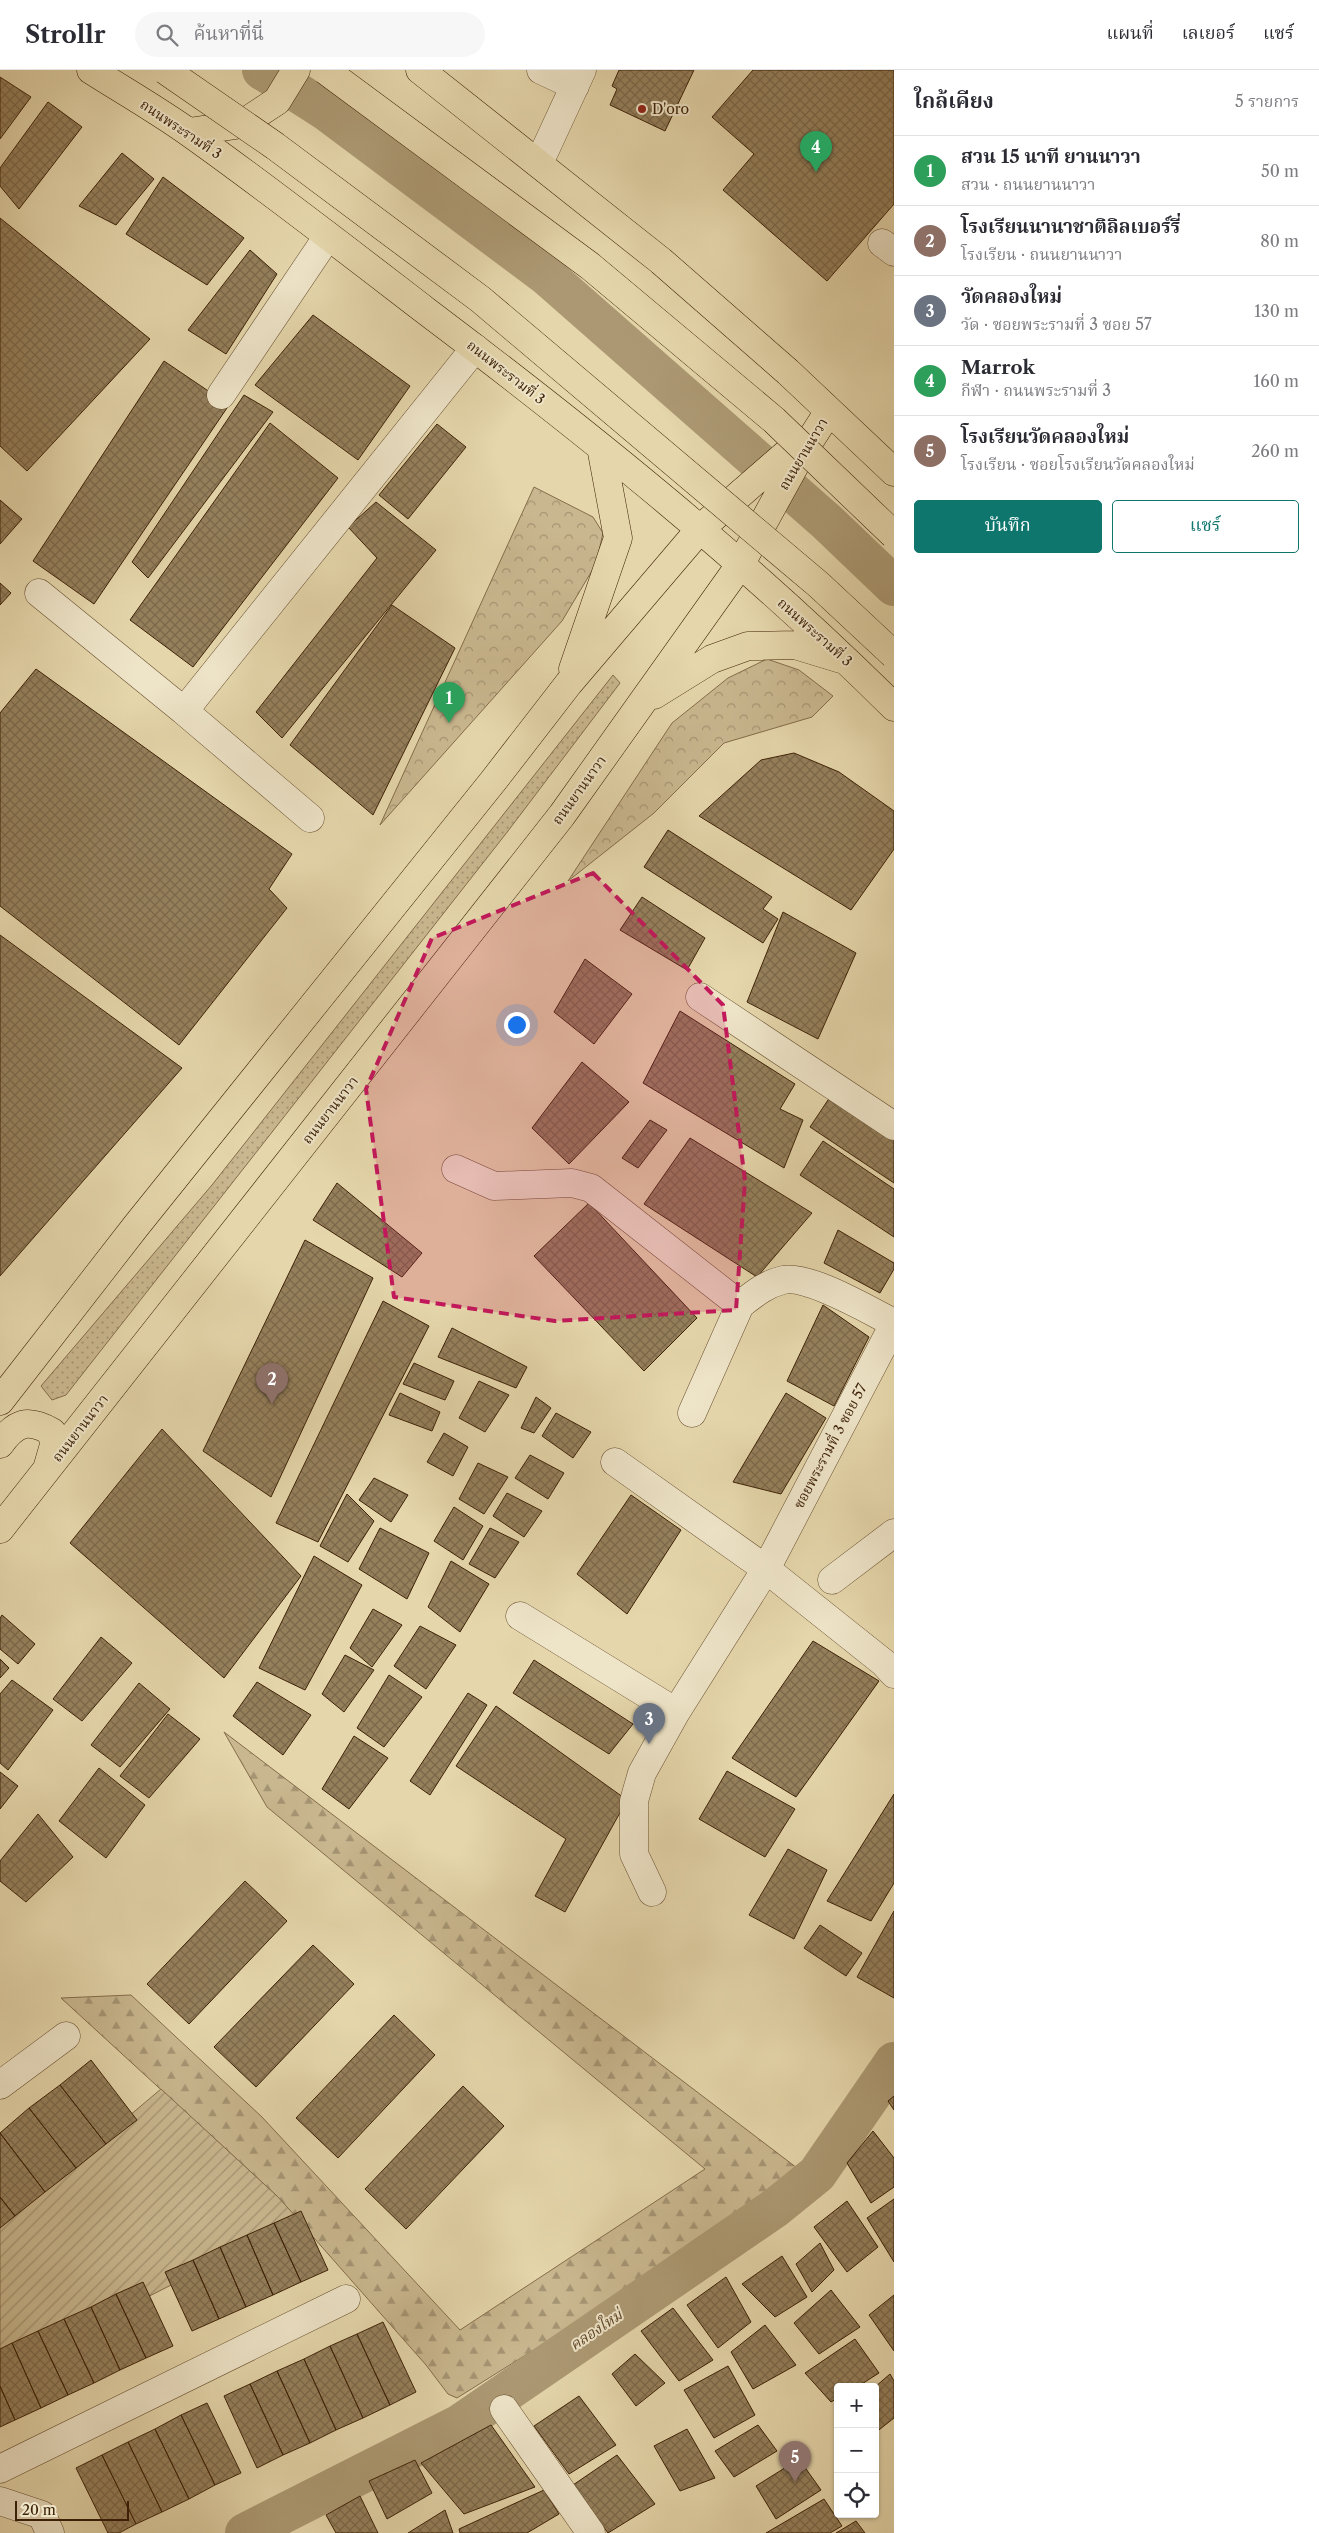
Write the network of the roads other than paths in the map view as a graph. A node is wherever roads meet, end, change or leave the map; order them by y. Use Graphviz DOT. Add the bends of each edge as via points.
graph roads {
  1 [pos="91,70"];
  2 [pos="165,70"];
  3 [pos="296,70"];
  4 [pos="325,70"];
  5 [pos="541,70"];
  6 [pos="435,74"];
  7 [pos="578,78"];
  8 [pos="189,132"];
  9 [pos="539,163"];
  10 [pos="328,236"];
  11 [pos="475,348"];
  12 [pos="221,395"];
  13 [pos="830,411"];
  14 [pos="601,447"];
  15 [pos="796,453"];
  16 [pos="894,472"];
  17 [pos="701,528"];
  18 [pos="894,536"];
  19 [pos="740,565"];
  20 [pos="39,593"];
  21 [pos="894,655"];
  22 [pos="848,660"];
  23 [pos="569,682"];
  24 [pos="642,702"];
  25 [pos="894,706"];
  26 [pos="184,712"];
  27 [pos="310,818"];
  28 [pos="700,997"];
  29 [pos="894,1126"];
  30 [pos="456,1169"];
  31 [pos="740,1305"];
  32 [pos="894,1324"];
  33 [pos="0,1401"];
  34 [pos="692,1413"];
  35 [pos="0,1444"];
  36 [pos="614,1462"];
  37 [pos="46,1471"];
  38 [pos="0,1529"];
  39 [pos="894,1534"];
  40 [pos="766,1569"];
  41 [pos="832,1580"];
  42 [pos="520,1616"];
  43 [pos="894,1674"];
  44 [pos="676,1712"];
  45 [pos="652,1892"];
  46 [pos="66,2036"];
  47 [pos="0,2085"];
  48 [pos="346,2299"];
  49 [pos="504,2409"];
  50 [pos="0,2469"];
  51 [pos="0,2501"];
  52 [pos="50,2533"];
  53 [pos="592,2533"];
  1 -- 8 [label="main road, ถนนพระรามที่ 3"];
  2 -- 21 [label="main road, bridge" via="275,146 480,299 819,585"];
  3 -- 8 [label="main road" via="277,101 242,124"];
  4 -- 18 [label="main road, bridge" via="590,266 774,420"];
  5 -- 7 [label="street"];
  6 -- 9 [label="main road"];
  7 -- 9 [label="street"];
  8 -- 10 [label="main road, ถนนพระรามที่ 3"];
  9 -- 13 [label="main road" via="661,261"];
  10 -- 11 [label="main road, ถนนพระรามที่ 3"];
  10 -- 12 [label="street"];
  11 -- 14 [label="main road, ถนนพระรามที่ 3"];
  11 -- 26 [label="street"];
  13 -- 15 [label="main road, ถนนยานนาวา"];
  13 -- 16 [label="main road"];
  14 -- 17 [label="main road, ถนนพระรามที่ 3"];
  14 -- 23 [label="main road" via="618,538"];
  15 -- 17 [label="main road, ถนนยานนาวา"];
  15 -- 19 [label="main road, ถนนยานนาวา"];
  17 -- 19 [label="main road, ถนนพระรามที่ 3"];
  17 -- 23 [label="main road, ถนนยานนาวา"];
  19 -- 22 [label="main road, ถนนพระรามที่ 3"];
  19 -- 24 [label="main road, ถนนยานนาวา"];
  20 -- 26 [label="street"];
  22 -- 24 [label="main road" via="795,645 748,646 712,659"];
  22 -- 25 [label="main road, ถนนพระรามที่ 3"];
  23 -- 33 [label="main road, ถนนยานนาวา"];
  24 -- 37 [label="main road, ถนนยานนาวา" via="562,815"];
  26 -- 27 [label="street"];
  28 -- 29 [label="street"];
  30 -- 31 [label="street" via="494,1186 572,1183 591,1188"];
  31 -- 32 [label="street" via="760,1288 785,1279 810,1282"];
  31 -- 34 [label="street"];
  32 -- 40 [label="street, ซอยพระรามที่ 3 ซอย 57"];
  35 -- 37 [label="main road" via="23,1424 38,1423 52,1432 54,1445"];
  36 -- 40 [label="street"];
  37 -- 38 [label="main road, ถนนยานนาวา"];
  39 -- 41 [label="street"];
  40 -- 43 [label="street"];
  40 -- 44 [label="street, ซอยพระรามที่ 3 ซอย 57"];
  42 -- 44 [label="street"];
  44 -- 45 [label="street, ซอยพระรามที่ 3 ซอย 57" via="642,1773 634,1801 634,1854"];
  46 -- 47 [label="street"];
  48 -- 50 [label="street"];
  49 -- 53 [label="street"];
  51 -- 52 [label="street" via="42,2515"];
}
